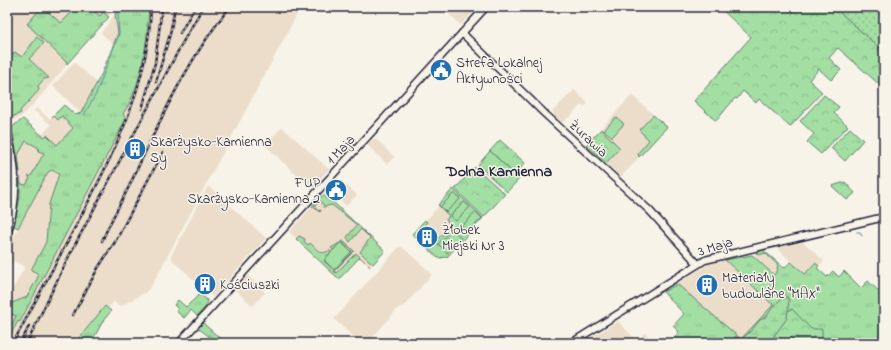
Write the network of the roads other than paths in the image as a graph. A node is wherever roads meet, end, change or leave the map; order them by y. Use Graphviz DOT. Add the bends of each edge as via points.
graph roads {
  1 [pos="486,7"];
  2 [pos="462,33"];
  3 [pos="7,134"];
  4 [pos="884,217"];
  5 [pos="7,235"];
  6 [pos="697,263"];
  7 [pos="179,343"];
  8 [pos="570,343"];
  1 -- 2 [label="street, 1 Maja"];
  2 -- 6 [label="street, Żurawia" via="650,211"];
  2 -- 7 [label="street, 1 Maja"];
  3 -- 5 [label="street" via="14,159 16,184"];
  4 -- 6 [label="street, 3 Maja"];
  6 -- 8 [label="street, 3 Maja"];
}
